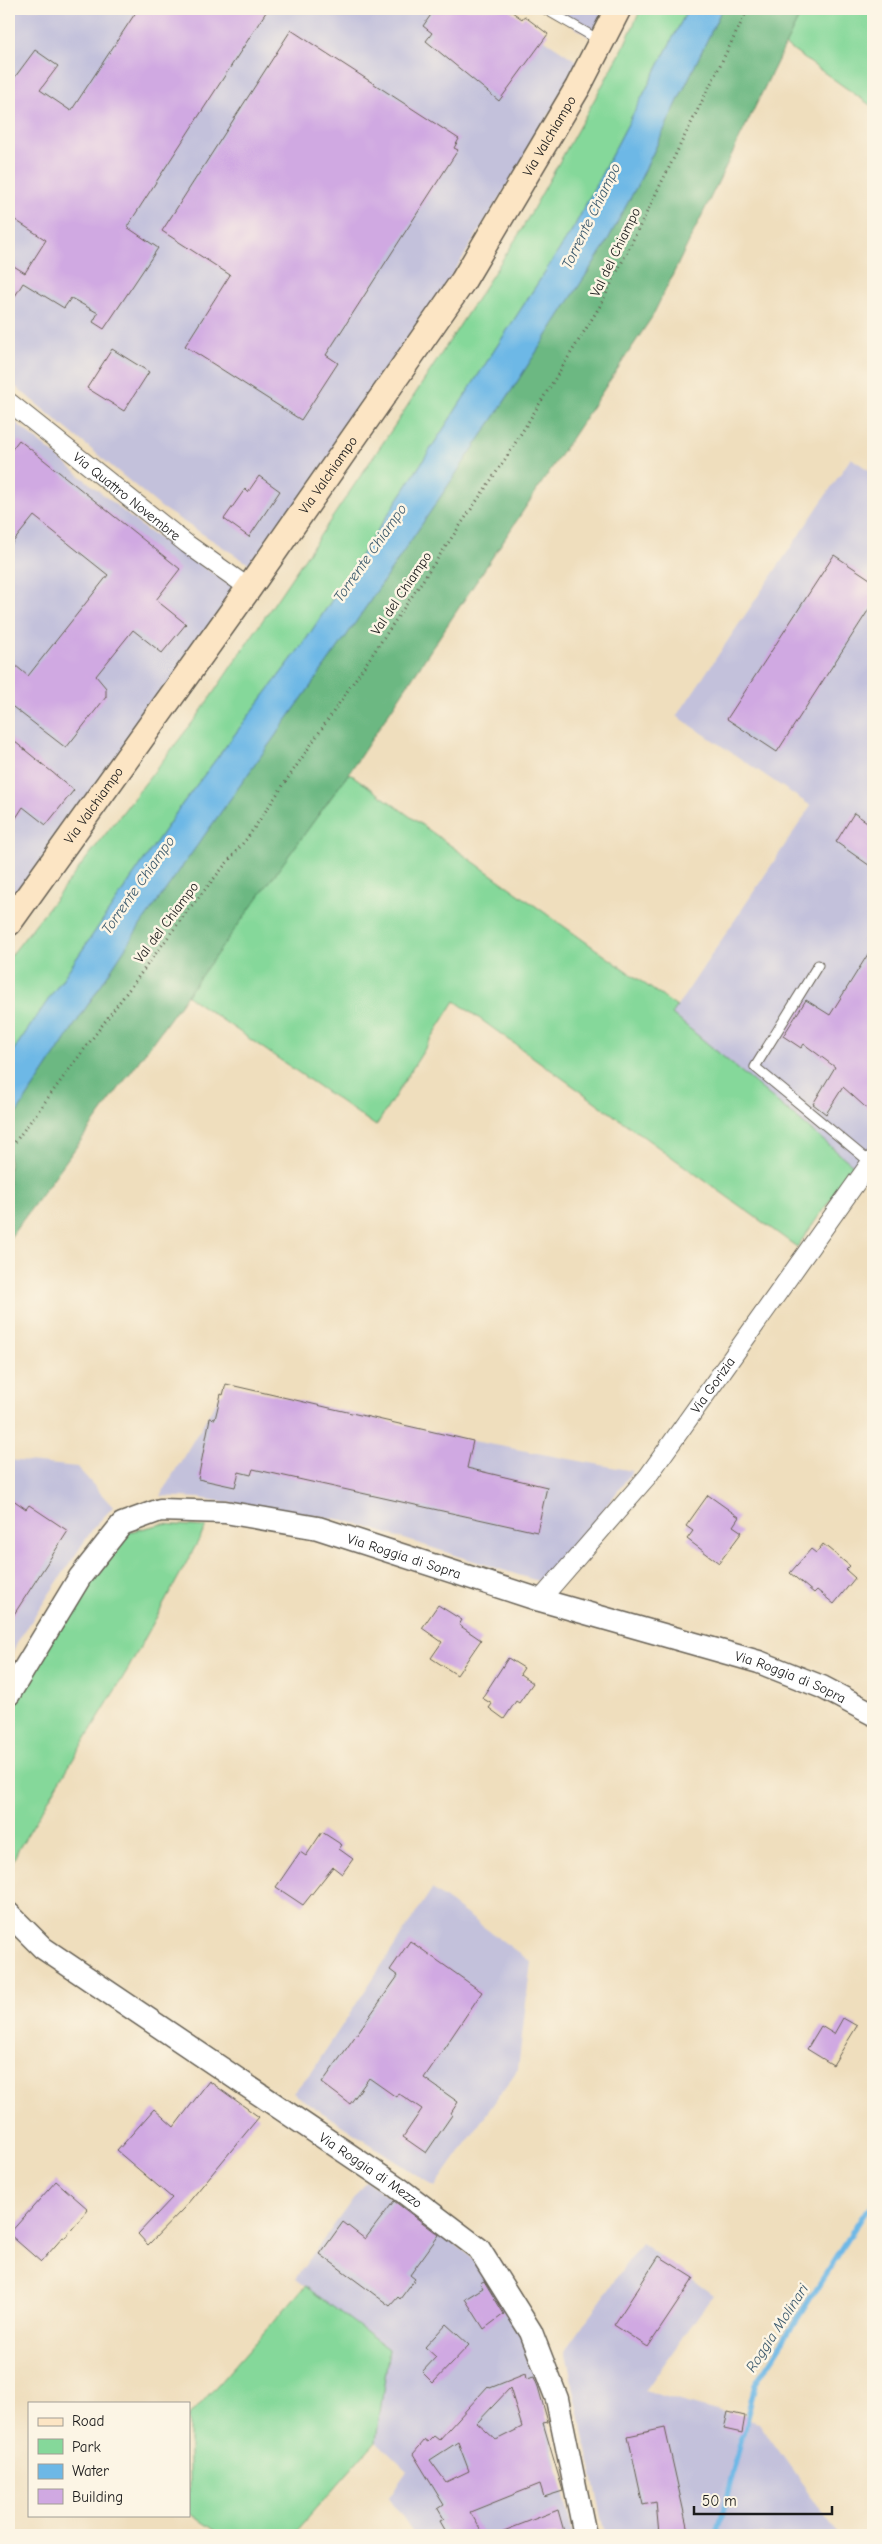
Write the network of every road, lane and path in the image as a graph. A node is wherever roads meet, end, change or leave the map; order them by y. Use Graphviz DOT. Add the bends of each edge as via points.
graph roads {
  1 [pos="545,9"];
  2 [pos="618,9"];
  3 [pos="748,9"];
  4 [pos="601,42"];
  5 [pos="9,402"];
  6 [pos="249,588"];
  7 [pos="9,923"];
  8 [pos="818,964"];
  9 [pos="9,1150"];
  10 [pos="872,1161"];
  11 [pos="540,1600"];
  12 [pos="9,1694"];
  13 [pos="873,1714"];
  14 [pos="9,1914"];
  15 [pos="586,2535"];
  1 -- 4 [label="lane"];
  2 -- 4 [label="main road, Via Valchiampo"];
  3 -- 9 [label="path, Val del Chiampo" via="600,306 506,458 248,837 189,909"];
  4 -- 6 [label="main road, Via Valchiampo" via="578,87 463,281"];
  5 -- 6 [label="street, Via Quattro Novembre" via="187,544"];
  6 -- 7 [label="main road, Via Valchiampo"];
  8 -- 10 [label="lane" via="755,1067"];
  10 -- 11 [label="street, Via Gorizia" via="648,1476"];
  11 -- 12 [label="street, Via Roggia di Sopra" via="318,1528 225,1512 160,1510 122,1524 80,1577"];
  11 -- 13 [label="street, Via Roggia di Sopra" via="759,1662 822,1687"];
  14 -- 15 [label="street, Via Roggia di Mezzo" via="43,1948 397,2187 479,2249 531,2332 557,2399"];
}
